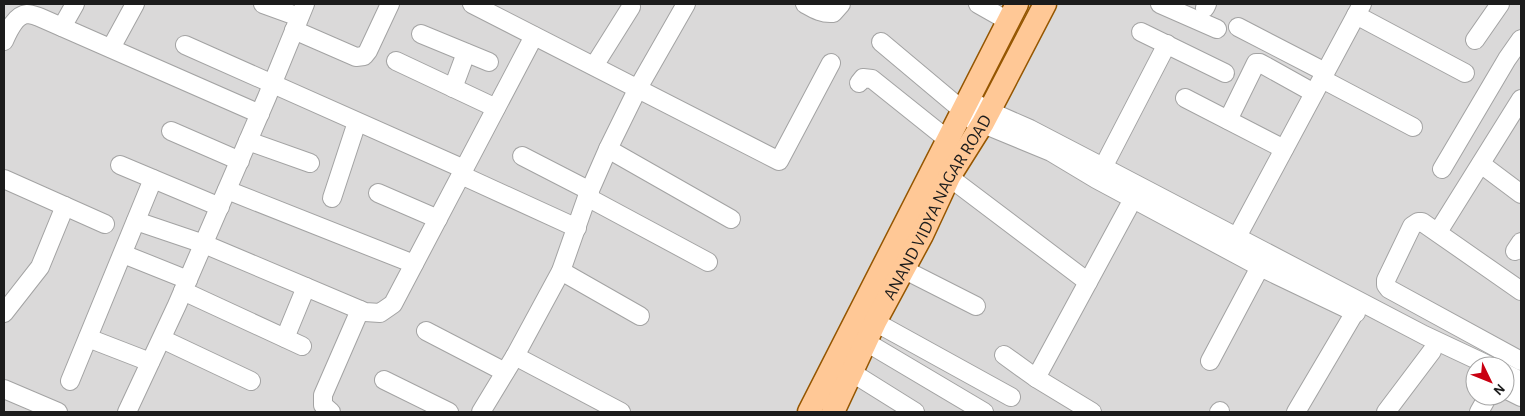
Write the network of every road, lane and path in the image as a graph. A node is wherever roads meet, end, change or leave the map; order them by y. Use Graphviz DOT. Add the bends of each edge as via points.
graph roads {
  1 [pos="75,4"];
  2 [pos="135,4"];
  3 [pos="263,4"];
  4 [pos="388,4"];
  5 [pos="472,4"];
  6 [pos="686,4"];
  7 [pos="805,4"];
  8 [pos="841,4"];
  9 [pos="978,4"];
  10 [pos="1045,4"];
  11 [pos="1160,4"];
  12 [pos="1500,4"];
  13 [pos="631,7"];
  14 [pos="1359,9"];
  15 [pos="1012,12"];
  16 [pos="299,17"];
  17 [pos="62,27"];
  18 [pos="1238,27"];
  19 [pos="1217,29"];
  20 [pos="1141,32"];
  21 [pos="421,34"];
  22 [pos="534,36"];
  23 [pos="1475,40"];
  24 [pos="4,41"];
  25 [pos="882,42"];
  26 [pos="1166,44"];
  27 [pos="185,45"];
  28 [pos="111,48"];
  29 [pos="1519,48"];
  30 [pos="466,53"];
  31 [pos="396,61"];
  32 [pos="489,62"];
  33 [pos="831,63"];
  34 [pos="594,66"];
  35 [pos="1225,73"];
  36 [pos="1465,73"];
  37 [pos="1320,81"];
  38 [pos="859,83"];
  39 [pos="272,84"];
  40 [pos="453,88"];
  41 [pos="638,88"];
  42 [pos="1185,98"];
  43 [pos="1521,99"];
  44 [pos="496,108"];
  45 [pos="963,108"];
  46 [pos="260,114"];
  47 [pos="986,117"];
  48 [pos="1228,120"];
  49 [pos="358,122"];
  50 [pos="1413,127"];
  51 [pos="170,131"];
  52 [pos="947,139"];
  53 [pos="248,141"];
  54 [pos="608,149"];
  55 [pos="1284,149"];
  56 [pos="522,156"];
  57 [pos="240,161"];
  58 [pos="310,163"];
  59 [pos="1481,164"];
  60 [pos="120,165"];
  61 [pos="1442,169"];
  62 [pos="462,172"];
  63 [pos="1100,173"];
  64 [pos="949,177"];
  65 [pos="4,179"];
  66 [pos="153,179"];
  67 [pos="227,190"];
  68 [pos="378,193"];
  69 [pos="589,194"];
  70 [pos="1521,194"];
  71 [pos="332,198"];
  72 [pos="1133,199"];
  73 [pos="65,206"];
  74 [pos="220,207"];
  75 [pos="438,218"];
  76 [pos="731,219"];
  77 [pos="136,222"];
  78 [pos="105,224"];
  79 [pos="577,228"];
  80 [pos="1438,232"];
  81 [pos="204,244"];
  82 [pos="1233,244"];
  83 [pos="122,254"];
  84 [pos="708,262"];
  85 [pos="414,264"];
  86 [pos="1260,267"];
  87 [pos="904,270"];
  88 [pos="561,271"];
  89 [pos="1088,282"];
  90 [pos="186,286"];
  91 [pos="306,287"];
  92 [pos="1521,291"];
  93 [pos="976,306"];
  94 [pos="360,310"];
  95 [pos="1355,312"];
  96 [pos="4,313"];
  97 [pos="1434,314"];
  98 [pos="640,316"];
  99 [pos="875,322"];
  100 [pos="426,331"];
  101 [pos="88,338"];
  102 [pos="285,338"];
  103 [pos="162,339"];
  104 [pos="866,342"];
  105 [pos="1425,343"];
  106 [pos="302,346"];
  107 [pos="1004,355"];
  108 [pos="515,356"];
  109 [pos="1465,357"];
  110 [pos="1521,360"];
  111 [pos="1210,361"];
  112 [pos="150,362"];
  113 [pos="1465,367"];
  114 [pos="505,372"];
  115 [pos="852,372"];
  116 [pos="1036,378"];
  117 [pos="384,380"];
  118 [pos="70,381"];
  119 [pos="251,381"];
  120 [pos="4,389"];
  121 [pos="1011,397"];
  122 [pos="825,410"];
  123 [pos="1085,410"];
  124 [pos="58,412"];
  125 [pos="127,412"];
  126 [pos="331,412"];
  127 [pos="449,412"];
  128 [pos="481,412"];
  129 [pos="621,412"];
  130 [pos="915,412"];
  131 [pos="984,412"];
  132 [pos="1298,412"];
  133 [pos="1386,412"];
  1 -- 17 [label="street"];
  2 -- 28 [label="street"];
  3 -- 16 [label="street"];
  4 -- 16 [label="street" via="364,56 356,57"];
  5 -- 22 [label="street"];
  6 -- 41 [label="street"];
  7 -- 8 [label="street" via="827,14 833,13"];
  9 -- 15 [label="street"];
  10 -- 47 [label="main road, ANAND VIDYA NAGAR ROAD"];
  11 -- 19 [label="street"];
  12 -- 23 [label="street"];
  13 -- 34 [label="street"];
  14 -- 36 [label="street"];
  14 -- 37 [label="street"];
  15 -- 45 [label="main road, ANAND VIDYA NAGAR ROAD"];
  16 -- 39 [label="street"];
  17 -- 24 [label="street" via="28,14 11,27"];
  17 -- 28 [label="street"];
  18 -- 37 [label="street"];
  20 -- 26 [label="street"];
  21 -- 30 [label="street"];
  22 -- 34 [label="street"];
  22 -- 44 [label="street"];
  25 -- 45 [label="street"];
  26 -- 35 [label="street"];
  26 -- 63 [label="street"];
  27 -- 39 [label="street"];
  28 -- 46 [label="street"];
  29 -- 61 [label="street"];
  30 -- 32 [label="street"];
  30 -- 40 [label="street"];
  31 -- 40 [label="street"];
  33 -- 41 [label="street" via="779,160"];
  34 -- 41 [label="street"];
  37 -- 48 [label="street" via="1256,63"];
  37 -- 50 [label="street"];
  37 -- 55 [label="street"];
  38 -- 52 [label="street" via="863,78 872,79"];
  39 -- 46 [label="street"];
  39 -- 49 [label="street"];
  40 -- 44 [label="street"];
  41 -- 54 [label="street"];
  42 -- 48 [label="street"];
  43 -- 59 [label="street"];
  44 -- 62 [label="street"];
  45 -- 47 [label="street"];
  45 -- 52 [label="main road, ANAND VIDYA NAGAR ROAD"];
  46 -- 53 [label="street"];
  47 -- 63 [label="street" via="1030,129"];
  47 -- 64 [label="main road, ANAND VIDYA NAGAR ROAD"];
  48 -- 55 [label="street"];
  49 -- 62 [label="street"];
  49 -- 71 [label="street"];
  51 -- 57 [label="street"];
  52 -- 122 [label="main road, ANAND VIDYA NAGAR ROAD"];
  53 -- 57 [label="street"];
  53 -- 58 [label="street"];
  54 -- 69 [label="street"];
  54 -- 76 [label="street"];
  55 -- 82 [label="street"];
  56 -- 69 [label="street"];
  57 -- 67 [label="street"];
  59 -- 70 [label="street"];
  59 -- 80 [label="street"];
  60 -- 66 [label="street"];
  62 -- 75 [label="street"];
  62 -- 79 [label="street"];
  63 -- 72 [label="street"];
  63 -- 82 [label="street"];
  64 -- 87 [label="main road, ANAND VIDYA NAGAR ROAD"];
  64 -- 89 [label="street"];
  65 -- 73 [label="street"];
  66 -- 74 [label="street"];
  66 -- 77 [label="street"];
  67 -- 74 [label="street"];
  67 -- 85 [label="street"];
  68 -- 75 [label="street"];
  69 -- 79 [label="street"];
  69 -- 84 [label="street"];
  72 -- 82 [label="street"];
  72 -- 89 [label="street"];
  73 -- 78 [label="street"];
  73 -- 96 [label="street" via="40,266"];
  74 -- 81 [label="street"];
  75 -- 85 [label="street"];
  77 -- 81 [label="street"];
  77 -- 83 [label="street"];
  79 -- 88 [label="street"];
  80 -- 92 [label="street"];
  80 -- 97 [label="street" via="1422,222 1412,226 1386,280 1389,289"];
  81 -- 90 [label="street"];
  81 -- 91 [label="street"];
  82 -- 86 [label="street"];
  82 -- 105 [label="street"];
  83 -- 90 [label="street"];
  83 -- 101 [label="street"];
  85 -- 94 [label="street" via="393,304 380,313"];
  86 -- 95 [label="street"];
  86 -- 111 [label="street"];
  87 -- 93 [label="street"];
  87 -- 99 [label="main road, ANAND VIDYA NAGAR ROAD"];
  88 -- 98 [label="street"];
  88 -- 108 [label="street"];
  89 -- 116 [label="street"];
  90 -- 102 [label="street"];
  90 -- 103 [label="street"];
  91 -- 94 [label="street"];
  91 -- 102 [label="street"];
  94 -- 126 [label="street" via="323,395 323,405"];
  95 -- 105 [label="street"];
  95 -- 132 [label="street"];
  97 -- 105 [label="street"];
  97 -- 110 [label="street"];
  99 -- 104 [label="main road, ANAND VIDYA NAGAR ROAD"];
  99 -- 121 [label="street"];
  100 -- 114 [label="street"];
  101 -- 112 [label="street"];
  101 -- 118 [label="street"];
  102 -- 106 [label="street"];
  103 -- 112 [label="street"];
  103 -- 119 [label="street"];
  104 -- 115 [label="main road, ANAND VIDYA NAGAR ROAD"];
  104 -- 131 [label="street"];
  105 -- 109 [label="street"];
  105 -- 113 [label="street"];
  105 -- 133 [label="street"];
  107 -- 116 [label="street"];
  108 -- 114 [label="street"];
  108 -- 129 [label="street"];
  112 -- 125 [label="street"];
  114 -- 128 [label="street"];
  115 -- 122 [label="main road, ANAND VIDYA NAGAR ROAD"];
  115 -- 130 [label="street"];
  116 -- 123 [label="street"];
  117 -- 127 [label="street"];
  120 -- 124 [label="street"];
}
